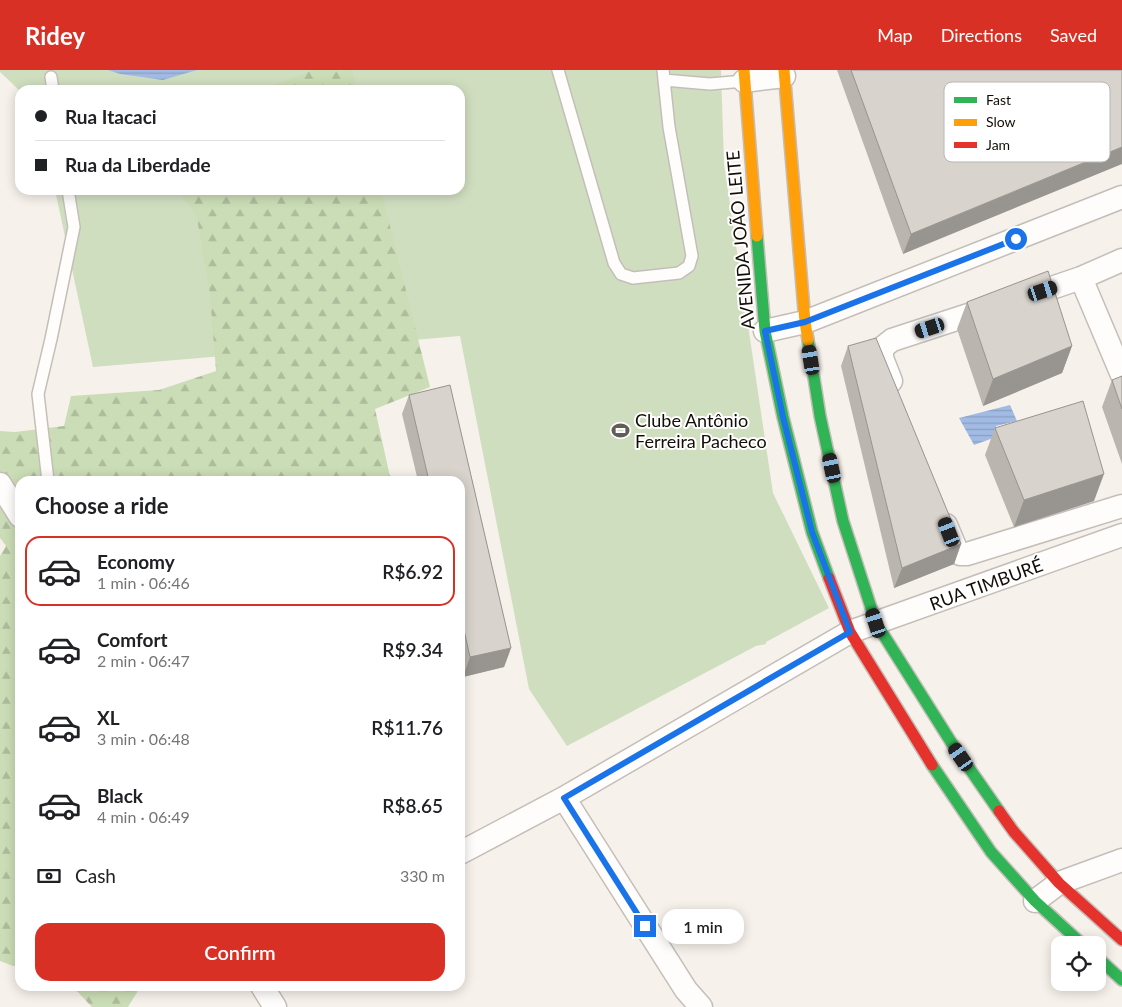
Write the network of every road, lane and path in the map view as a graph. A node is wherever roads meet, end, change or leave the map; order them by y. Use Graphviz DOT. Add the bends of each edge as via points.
graph roads {
  1 [pos="558,70"];
  2 [pos="784,73"];
  3 [pos="663,75"];
  4 [pos="744,76"];
  5 [pos="51,77"];
  6 [pos="52,85"];
  7 [pos="69,195"];
  8 [pos="1122,197"];
  9 [pos="1122,260"];
  10 [pos="1081,278"];
  11 [pos="805,322"];
  12 [pos="765,331"];
  13 [pos="1122,375"];
  14 [pos="899,404"];
  15 [pos="47,476"];
  16 [pos="0,484"];
  17 [pos="938,504"];
  18 [pos="1122,506"];
  19 [pos="15,508"];
  20 [pos="1031,534"];
  21 [pos="1122,535"];
  22 [pos="1062,557"];
  23 [pos="876,623"];
  24 [pos="850,632"];
  25 [pos="564,798"];
  26 [pos="465,850"];
  27 [pos="1122,860"];
  28 [pos="1059,883"];
  29 [pos="1035,901"];
  30 [pos="1073,936"];
  31 [pos="1122,940"];
  32 [pos="1106,965"];
  33 [pos="1122,980"];
  34 [pos="265,991"];
  35 [pos="275,1007"];
  36 [pos="701,1007"];
  1 -- 3 [label="lane" via="614,263 621,274 633,278 679,273 689,266 692,256"];
  2 -- 4 [label="street"];
  2 -- 11 [label="street"];
  3 -- 4 [label="lane" via="710,84"];
  4 -- 12 [label="street, AVENIDA JOÃO LEITE"];
  5 -- 6 [label="lane"];
  7 -- 15 [label="lane" via="74,227 38,394"];
  8 -- 11 [label="street"];
  9 -- 10 [label="street"];
  10 -- 13 [label="street"];
  10 -- 14 [label="street" via="892,340 882,348 882,358"];
  11 -- 12 [label="street"];
  11 -- 23 [label="street" via="820,416 844,521"];
  12 -- 24 [label="street, AVENIDA JOÃO LEITE" via="812,532"];
  16 -- 19 [label="street"];
  17 -- 20 [label="street" via="960,554"];
  18 -- 20 [label="street"];
  20 -- 22 [label="street" via="1058,544"];
  21 -- 22 [label="street, RUA TIMBURÉ"];
  22 -- 23 [label="street, RUA TIMBURÉ"];
  23 -- 24 [label="street, RUA TIMBURÉ"];
  23 -- 28 [label="street" via="951,742 1014,832"];
  24 -- 25 [label="street, RUA TIMBURÉ"];
  24 -- 29 [label="street, AVENIDA JOÃO LEITE" via="922,750 991,852"];
  25 -- 26 [label="street, RUA TIMBURÉ"];
  25 -- 36 [label="street" via="686,990"];
  27 -- 28 [label="street"];
  28 -- 29 [label="street"];
  28 -- 31 [label="street"];
  29 -- 30 [label="street, AVENIDA JOÃO LEITE"];
  32 -- 33 [label="street"];
  34 -- 35 [label="street"];
}
